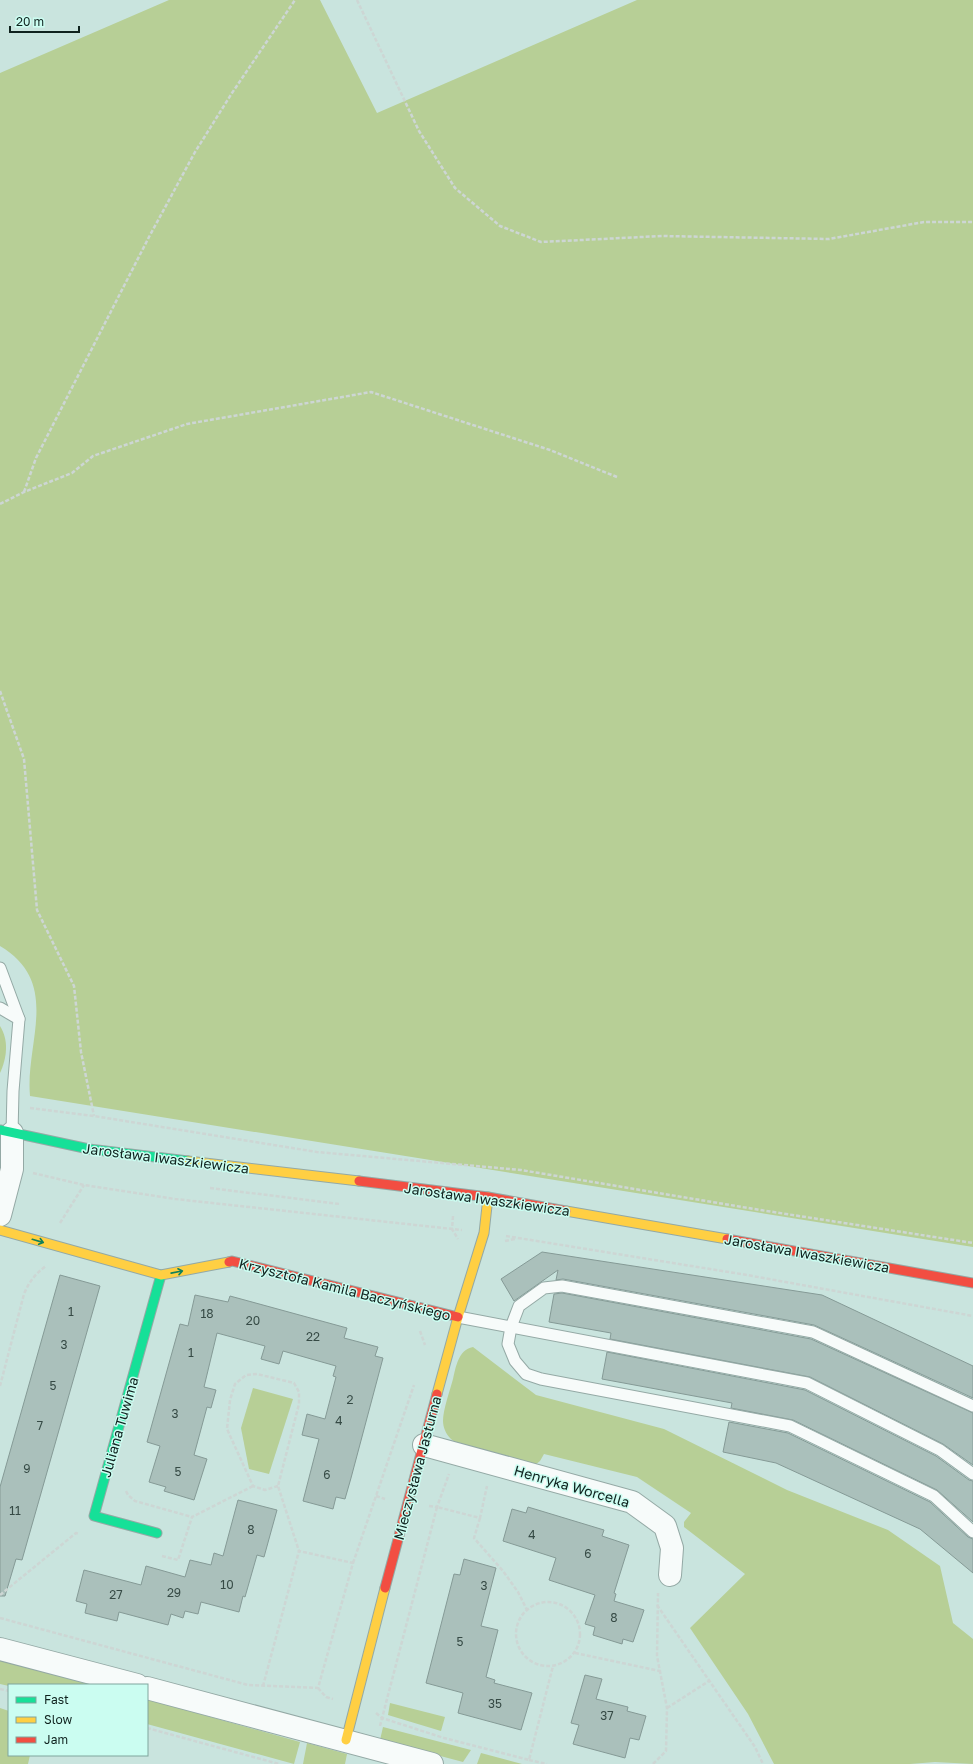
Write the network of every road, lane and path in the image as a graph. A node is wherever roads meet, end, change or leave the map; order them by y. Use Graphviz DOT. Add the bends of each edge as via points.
graph roads {
  1 [pos="295,0"];
  2 [pos="357,0"];
  3 [pos="973,222"];
  4 [pos="617,477"];
  5 [pos="24,492"];
  6 [pos="0,504"];
  7 [pos="0,691"];
  8 [pos="0,968"];
  9 [pos="0,1008"];
  10 [pos="19,1020"];
  11 [pos="13,1106"];
  12 [pos="94,1116"];
  13 [pos="6,1132"];
  14 [pos="84,1185"];
  15 [pos="488,1197"];
  16 [pos="0,1215"];
  17 [pos="0,1230"];
  18 [pos="973,1243"];
  19 [pos="54,1245"];
  20 [pos="161,1275"];
  21 [pos="973,1283"];
  22 [pos="458,1318"];
  23 [pos="511,1327"];
  24 [pos="418,1328"];
  25 [pos="425,1349"];
  26 [pos="416,1377"];
  27 [pos="0,1386"];
  28 [pos="973,1406"];
  29 [pos="424,1445"];
  30 [pos="451,1467"];
  31 [pos="973,1474"];
  32 [pos="488,1485"];
  33 [pos="278,1486"];
  34 [pos="124,1488"];
  35 [pos="376,1496"];
  36 [pos="407,1504"];
  37 [pos="437,1507"];
  38 [pos="192,1517"];
  39 [pos="480,1518"];
  40 [pos="78,1526"];
  41 [pos="973,1532"];
  42 [pos="76,1533"];
  43 [pos="158,1533"];
  44 [pos="299,1551"];
  45 [pos="353,1563"];
  46 [pos="664,1583"];
  47 [pos="657,1605"];
  48 [pos="527,1610"];
  49 [pos="0,1618"];
  50 [pos="0,1649"];
  51 [pos="575,1653"];
  52 [pos="553,1666"];
  53 [pos="660,1670"];
  54 [pos="709,1681"];
  55 [pos="133,1684"];
  56 [pos="263,1686"];
  57 [pos="148,1688"];
  58 [pos="318,1688"];
  59 [pos="355,1704"];
  60 [pos="667,1708"];
  61 [pos="382,1718"];
  62 [pos="148,1728"];
  63 [pos="346,1740"];
  64 [pos="374,1748"];
  65 [pos="529,1760"];
  66 [pos="279,1764"];
  67 [pos="432,1764"];
  68 [pos="547,1764"];
  69 [pos="653,1764"];
  70 [pos="763,1764"];
  1 -- 5 [label="path" via="236,86 195,152 36,458"];
  2 -- 3 [label="path" via="419,131 456,188 500,226 541,242 662,236 829,240 924,222"];
  4 -- 5 [label="path" via="550,450 371,392 187,424 92,456 72,473"];
  5 -- 6 [label="path"];
  7 -- 12 [label="path" via="24,759 37,910 74,986 81,1052"];
  8 -- 10 [label="lane"];
  9 -- 10 [label="lane"];
  10 -- 11 [label="lane"];
  11 -- 12 [label="path"];
  11 -- 13 [label="lane"];
  12 -- 18 [label="path" via="317,1152 521,1170 754,1210"];
  13 -- 15 [label="street, Jarosława Iwaszkiewicza" via="89,1150"];
  13 -- 16 [label="street" via="12,1169"];
  14 -- 19 [label="path" via="61,1221"];
  15 -- 21 [label="street, Jarosława Iwaszkiewicza"];
  15 -- 22 [label="street, Mieczysława Jasturna" via="484,1233"];
  17 -- 19 [label="street, Krzysztofa Kamila Baczyńskiego, one-way"];
  19 -- 20 [label="street, Krzysztofa Kamila Baczyńskiego"];
  19 -- 27 [label="path" via="47,1265 36,1273 28,1285"];
  20 -- 22 [label="street, Krzysztofa Kamila Baczyńskiego, one-way" via="232,1261"];
  20 -- 43 [label="street, Juliana Tuwima" via="94,1516"];
  22 -- 23 [label="lane"];
  22 -- 29 [label="street, Mieczysława Jasturna"];
  23 -- 28 [label="lane" via="519,1306 544,1288 562,1286 813,1332"];
  23 -- 31 [label="lane" via="807,1383 940,1450"];
  23 -- 41 [label="lane" via="508,1344 515,1361 526,1374 541,1379 790,1426 934,1496"];
  24 -- 25 [label="path"];
  26 -- 35 [label="path"];
  29 -- 36 [label="street, Mieczysława Jasturna"];
  29 -- 46 [label="street, Henryka Worcella" via="632,1502 665,1526 672,1548"];
  30 -- 37 [label="path"];
  32 -- 39 [label="path"];
  33 -- 33 [label="path" via="299,1404 299,1392 294,1383 289,1381 257,1374 246,1375 235,1384 230,1400 227,1429 253,1486 265,1490"];
  33 -- 44 [label="path"];
  34 -- 38 [label="path" via="128,1496 135,1501"];
  35 -- 36 [label="path"];
  35 -- 45 [label="path"];
  36 -- 37 [label="path"];
  36 -- 59 [label="street, Mieczysława Jasturna"];
  37 -- 39 [label="path"];
  37 -- 61 [label="path"];
  39 -- 48 [label="path" via="474,1538 504,1571"];
  40 -- 42 [label="path"];
  44 -- 45 [label="path"];
  44 -- 56 [label="path"];
  45 -- 58 [label="path"];
  46 -- 47 [label="path"];
  47 -- 53 [label="path" via="657,1656"];
  47 -- 54 [label="path"];
  48 -- 51 [label="path" via="536,1604 546,1602 557,1603 574,1614 581,1633"];
  48 -- 52 [label="path" via="516,1629 516,1640 520,1650 527,1659 537,1665"];
  49 -- 56 [label="path" via="248,1685"];
  50 -- 55 [label="street"];
  51 -- 52 [label="path"];
  51 -- 53 [label="path"];
  52 -- 65 [label="path"];
  53 -- 60 [label="path"];
  54 -- 60 [label="path"];
  54 -- 70 [label="path" via="755,1747"];
  56 -- 58 [label="path"];
  57 -- 63 [label="street"];
  58 -- 59 [label="path" via="326,1697"];
  59 -- 61 [label="path" via="371,1710"];
  59 -- 63 [label="street, Mieczysława Jasturna"];
  60 -- 69 [label="path" via="666,1751"];
  61 -- 64 [label="path"];
  61 -- 65 [label="path" via="444,1738"];
  62 -- 66 [label="path"];
  63 -- 64 [label="street"];
  64 -- 67 [label="street"];
  65 -- 68 [label="path"];
}
